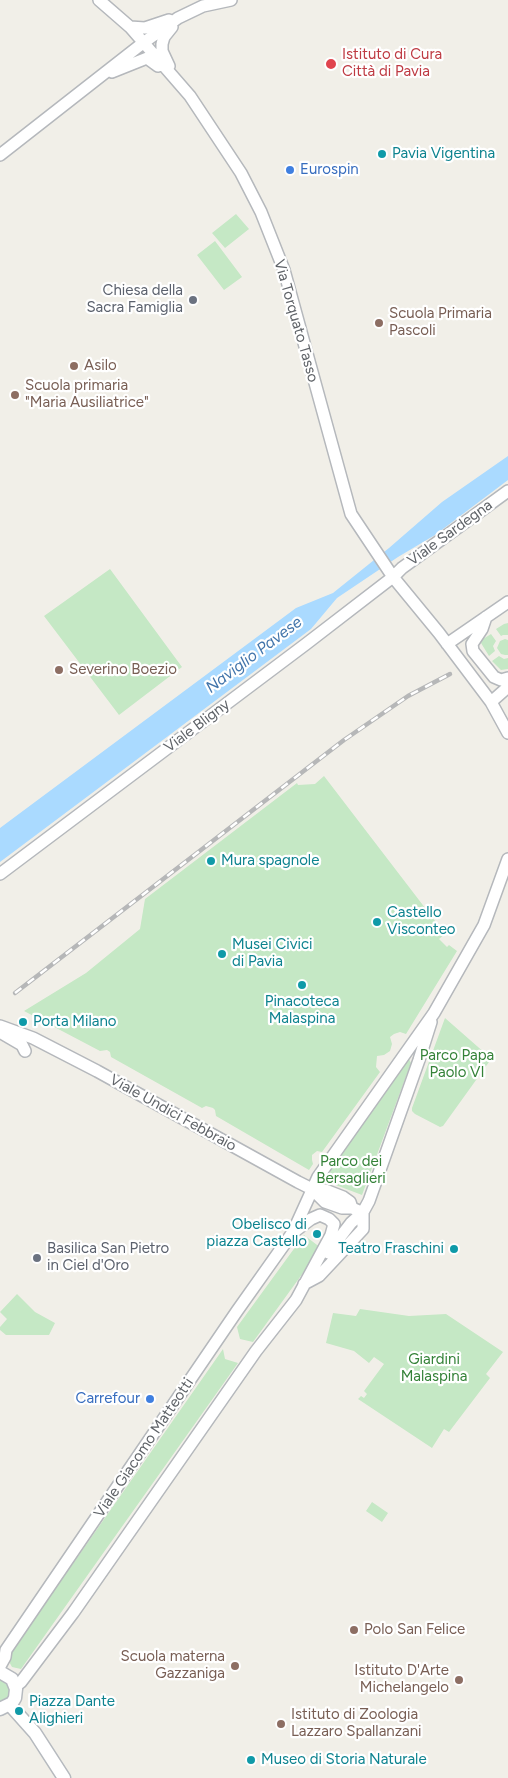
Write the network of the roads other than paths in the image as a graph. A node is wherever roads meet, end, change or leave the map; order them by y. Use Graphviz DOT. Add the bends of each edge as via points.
graph roads {
  1 [pos="99,0"];
  2 [pos="231,0"];
  3 [pos="178,18"];
  4 [pos="130,27"];
  5 [pos="142,43"];
  6 [pos="174,77"];
  7 [pos="98,78"];
  8 [pos="0,155"];
  9 [pos="508,492"];
  10 [pos="393,577"];
  11 [pos="508,602"];
  12 [pos="486,617"];
  13 [pos="447,644"];
  14 [pos="508,678"];
  15 [pos="508,687"];
  16 [pos="491,702"];
  17 [pos="508,733"];
  18 [pos="508,859"];
  19 [pos="0,874"];
  20 [pos="434,1013"];
  21 [pos="0,1018"];
  22 [pos="0,1026"];
  23 [pos="0,1032"];
  24 [pos="33,1038"];
  25 [pos="25,1051"];
  26 [pos="406,1051"];
  27 [pos="419,1060"];
  28 [pos="312,1189"];
  29 [pos="358,1210"];
  30 [pos="293,1232"];
  31 [pos="304,1284"];
  32 [pos="0,1666"];
  33 [pos="0,1672"];
  34 [pos="16,1686"];
  35 [pos="5,1707"];
  36 [pos="64,1778"];
  1 -- 4 [label="street, Via Torquato Tasso"];
  2 -- 3 [label="street" via="203,6"];
  3 -- 4 [label="street" via="145,28"];
  3 -- 5 [label="street"];
  3 -- 6 [label="street, Via Torquato Tasso" via="162,44"];
  4 -- 5 [label="street, Via Torquato Tasso"];
  5 -- 6 [label="street, Via Torquato Tasso"];
  5 -- 7 [label="street"];
  6 -- 7 [label="street" via="147,58"];
  6 -- 10 [label="street, Via Torquato Tasso" via="222,144 261,212 292,295 352,514"];
  7 -- 8 [label="street"];
  9 -- 10 [label="street, Viale Sardegna"];
  10 -- 13 [label="street, Via Torquato Tasso"];
  10 -- 19 [label="street, Viale Bligny"];
  11 -- 12 [label="street"];
  12 -- 13 [label="street"];
  12 -- 14 [label="street" via="472,647 494,677"];
  13 -- 16 [label="street, Via Torquato Tasso"];
  15 -- 16 [label="street"];
  16 -- 17 [label="street, Via Torquato Tasso"];
  18 -- 20 [label="street" via="484,925"];
  20 -- 26 [label="street, Viale Giacomo Matteotti"];
  20 -- 27 [label="street, Viale Giacomo Matteotti"];
  21 -- 24 [label="street, Viale Undici Febbraio"];
  22 -- 24 [label="street, Viale Undici Febbraio"];
  23 -- 25 [label="street" via="22,1045"];
  24 -- 28 [label="street, Viale Undici Febbraio"];
  26 -- 27 [label="street" via="415,1051"];
  26 -- 28 [label="street, Viale Giacomo Matteotti"];
  27 -- 29 [label="street, Viale Giacomo Matteotti" via="369,1201"];
  28 -- 29 [label="street, Viale Undici Febbraio" via="328,1190"];
  28 -- 30 [label="street, Viale Giacomo Matteotti"];
  29 -- 31 [label="street, Viale Giacomo Matteotti" via="363,1228 319,1276"];
  30 -- 31 [label="street, Viale Giacomo Matteotti" via="317,1216 334,1224 332,1235"];
  30 -- 32 [label="street, Viale Giacomo Matteotti" via="6,1650"];
  31 -- 34 [label="street, Viale Giacomo Matteotti" via="296,1300 249,1361 73,1613"];
  33 -- 34 [label="main road" via="9,1676"];
  34 -- 35 [label="main road" via="15,1698"];
  35 -- 36 [label="main road" via="35,1732"];
}
